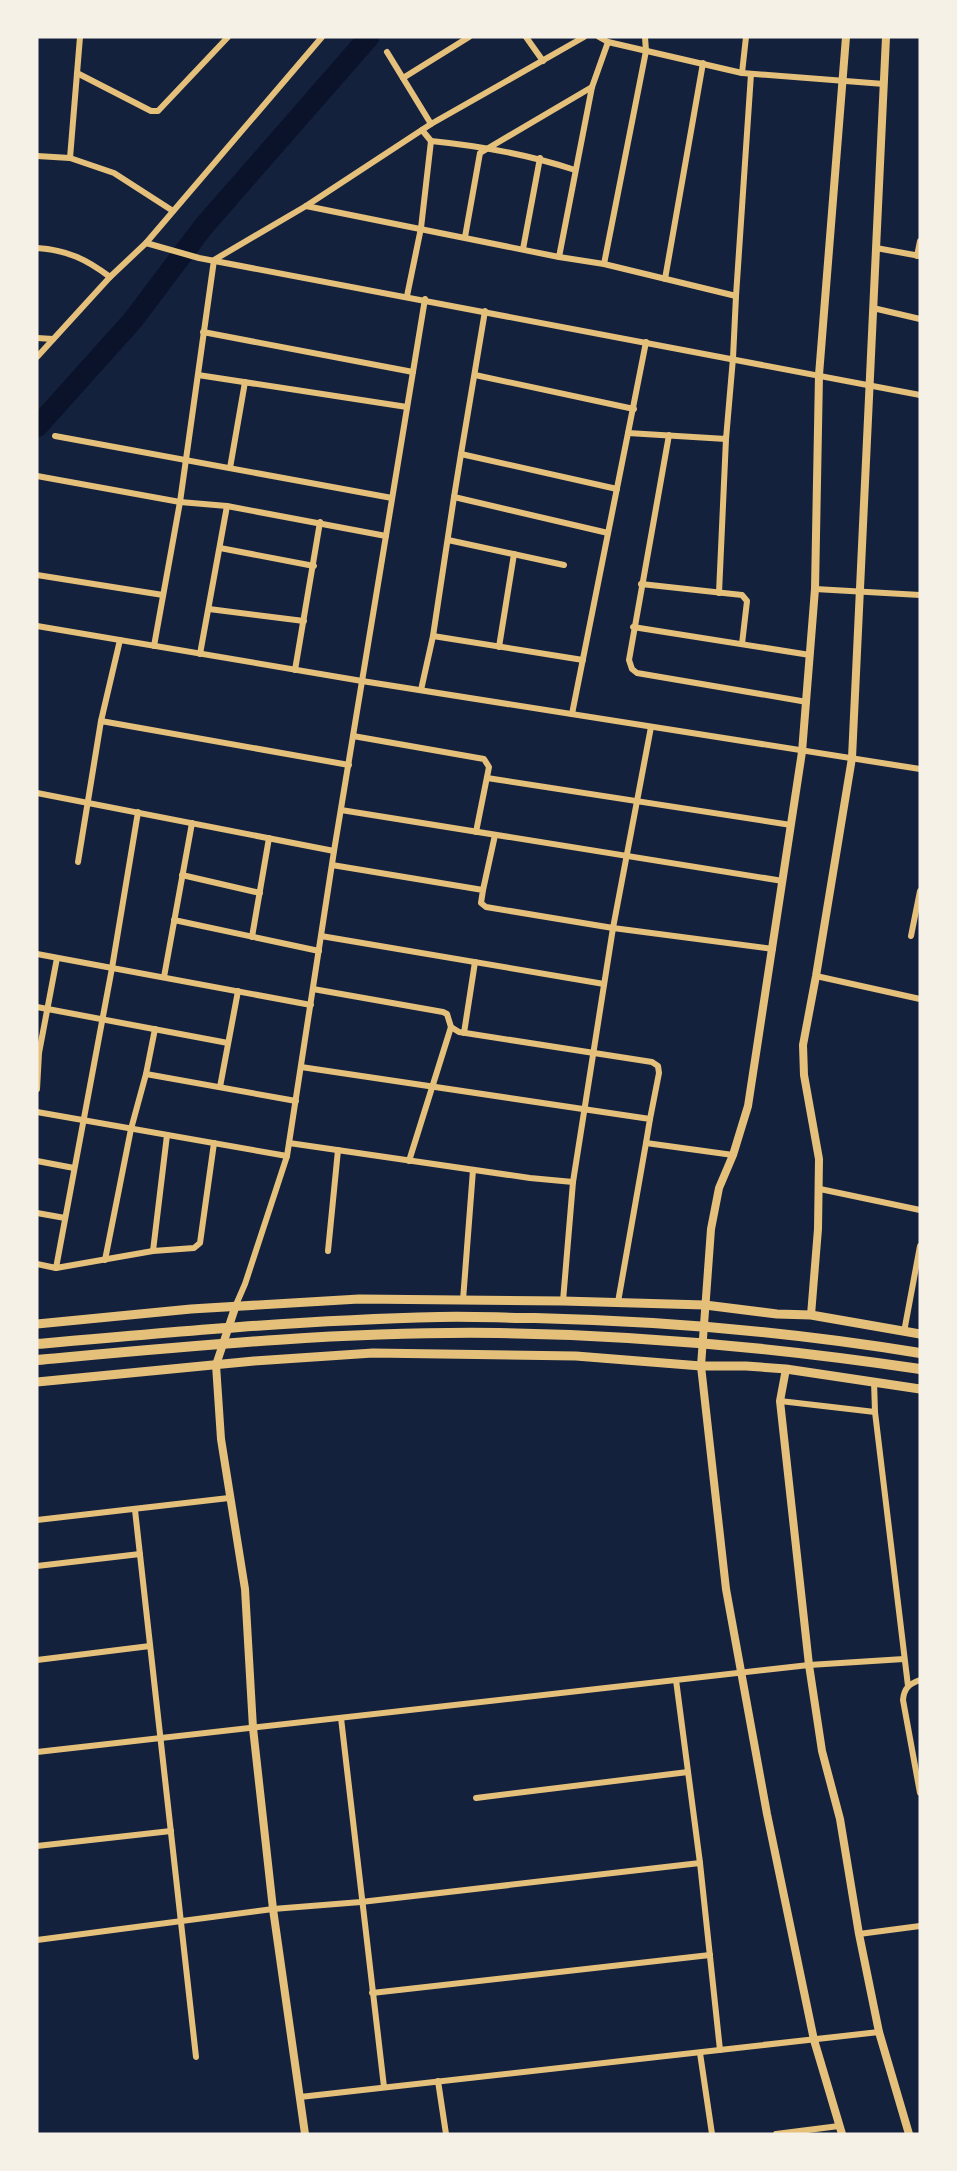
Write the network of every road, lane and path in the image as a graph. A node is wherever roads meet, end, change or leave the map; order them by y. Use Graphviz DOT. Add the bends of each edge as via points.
graph roads {
  1 [pos="80,37"];
  2 [pos="228,37"];
  3 [pos="322,37"];
  4 [pos="469,37"];
  5 [pos="526,37"];
  6 [pos="583,37"];
  7 [pos="599,37"];
  8 [pos="645,37"];
  9 [pos="746,37"];
  10 [pos="846,37"];
  11 [pos="886,37"];
  12 [pos="608,42"];
  13 [pos="646,51"];
  14 [pos="387,52"];
  15 [pos="543,61"];
  16 [pos="703,63"];
  17 [pos="77,73"];
  18 [pos="742,73"];
  19 [pos="751,74"];
  20 [pos="404,78"];
  21 [pos="842,81"];
  22 [pos="884,84"];
  23 [pos="592,87"];
  24 [pos="432,124"];
  25 [pos="422,130"];
  26 [pos="431,141"];
  27 [pos="488,147"];
  28 [pos="37,156"];
  29 [pos="71,158"];
  30 [pos="540,158"];
  31 [pos="575,170"];
  32 [pos="306,206"];
  33 [pos="173,211"];
  34 [pos="421,228"];
  35 [pos="465,237"];
  36 [pos="920,241"];
  37 [pos="146,243"];
  38 [pos="37,248"];
  39 [pos="876,248"];
  40 [pos="523,249"];
  41 [pos="919,256"];
  42 [pos="559,257"];
  43 [pos="214,260"];
  44 [pos="604,264"];
  45 [pos="110,277"];
  46 [pos="665,279"];
  47 [pos="407,296"];
  48 [pos="736,296"];
  49 [pos="425,299"];
  50 [pos="873,308"];
  51 [pos="485,311"];
  52 [pos="920,319"];
  53 [pos="204,332"];
  54 [pos="37,338"];
  55 [pos="53,339"];
  56 [pos="646,342"];
  57 [pos="37,356"];
  58 [pos="733,358"];
  59 [pos="413,372"];
  60 [pos="198,375"];
  61 [pos="475,375"];
  62 [pos="819,375"];
  63 [pos="245,382"];
  64 [pos="869,385"];
  65 [pos="920,395"];
  66 [pos="407,407"];
  67 [pos="634,410"];
  68 [pos="628,433"];
  69 [pos="669,435"];
  70 [pos="55,436"];
  71 [pos="726,439"];
  72 [pos="461,454"];
  73 [pos="186,459"];
  74 [pos="230,468"];
  75 [pos="37,476"];
  76 [pos="617,489"];
  77 [pos="454,497"];
  78 [pos="392,498"];
  79 [pos="180,502"];
  80 [pos="227,506"];
  81 [pos="320,522"];
  82 [pos="608,533"];
  83 [pos="386,536"];
  84 [pos="448,540"];
  85 [pos="220,548"];
  86 [pos="514,554"];
  87 [pos="564,565"];
  88 [pos="314,566"];
  89 [pos="37,575"];
  90 [pos="641,584"];
  91 [pos="815,589"];
  92 [pos="860,592"];
  93 [pos="719,593"];
  94 [pos="163,595"];
  95 [pos="920,595"];
  96 [pos="209,609"];
  97 [pos="304,621"];
  98 [pos="37,626"];
  99 [pos="633,627"];
  100 [pos="433,636"];
  101 [pos="120,640"];
  102 [pos="742,644"];
  103 [pos="154,646"];
  104 [pos="499,647"];
  105 [pos="200,654"];
  106 [pos="810,654"];
  107 [pos="583,660"];
  108 [pos="295,670"];
  109 [pos="362,681"];
  110 [pos="421,690"];
  111 [pos="807,702"];
  112 [pos="572,714"];
  113 [pos="102,721"];
  114 [pos="651,727"];
  115 [pos="354,736"];
  116 [pos="802,752"];
  117 [pos="852,758"];
  118 [pos="349,765"];
  119 [pos="920,769"];
  120 [pos="487,779"];
  121 [pos="37,793"];
  122 [pos="88,802"];
  123 [pos="637,802"];
  124 [pos="341,810"];
  125 [pos="138,812"];
  126 [pos="192,823"];
  127 [pos="791,825"];
  128 [pos="476,832"];
  129 [pos="495,835"];
  130 [pos="269,838"];
  131 [pos="334,851"];
  132 [pos="627,856"];
  133 [pos="78,862"];
  134 [pos="332,865"];
  135 [pos="182,875"];
  136 [pos="783,881"];
  137 [pos="483,890"];
  138 [pos="920,891"];
  139 [pos="260,893"];
  140 [pos="919,904"];
  141 [pos="174,920"];
  142 [pos="613,928"];
  143 [pos="321,936"];
  144 [pos="911,936"];
  145 [pos="252,937"];
  146 [pos="773,949"];
  147 [pos="319,951"];
  148 [pos="37,954"];
  149 [pos="57,958"];
  150 [pos="475,962"];
  151 [pos="112,968"];
  152 [pos="816,976"];
  153 [pos="163,977"];
  154 [pos="604,984"];
  155 [pos="313,989"];
  156 [pos="238,991"];
  157 [pos="920,999"];
  158 [pos="311,1004"];
  159 [pos="37,1007"];
  160 [pos="47,1009"];
  161 [pos="102,1018"];
  162 [pos="451,1027"];
  163 [pos="155,1029"];
  164 [pos="464,1033"];
  165 [pos="228,1043"];
  166 [pos="38,1054"];
  167 [pos="594,1054"];
  168 [pos="301,1067"];
  169 [pos="146,1074"];
  170 [pos="220,1087"];
  171 [pos="431,1087"];
  172 [pos="37,1089"];
  173 [pos="296,1101"];
  174 [pos="585,1111"];
  175 [pos="37,1112"];
  176 [pos="650,1119"];
  177 [pos="83,1120"];
  178 [pos="131,1129"];
  179 [pos="167,1135"];
  180 [pos="214,1143"];
  181 [pos="289,1143"];
  182 [pos="646,1143"];
  183 [pos="338,1150"];
  184 [pos="733,1155"];
  185 [pos="287,1156"];
  186 [pos="37,1161"];
  187 [pos="409,1161"];
  188 [pos="74,1168"];
  189 [pos="473,1170"];
  190 [pos="573,1182"];
  191 [pos="820,1189"];
  192 [pos="920,1210"];
  193 [pos="37,1213"];
  194 [pos="65,1218"];
  195 [pos="920,1246"];
  196 [pos="153,1251"];
  197 [pos="328,1251"];
  198 [pos="105,1260"];
  199 [pos="37,1264"];
  200 [pos="56,1268"];
  201 [pos="463,1300"];
  202 [pos="563,1301"];
  203 [pos="618,1302"];
  204 [pos="705,1305"];
  205 [pos="234,1308"];
  206 [pos="811,1315"];
  207 [pos="37,1324"];
  208 [pos="904,1332"];
  209 [pos="920,1334"];
  210 [pos="37,1344"];
  211 [pos="920,1353"];
  212 [pos="37,1360"];
  213 [pos="216,1365"];
  214 [pos="701,1366"];
  215 [pos="786,1369"];
  216 [pos="920,1369"];
  217 [pos="874,1381"];
  218 [pos="37,1382"];
  219 [pos="920,1389"];
  220 [pos="780,1401"];
  221 [pos="875,1412"];
  222 [pos="229,1498"];
  223 [pos="135,1510"];
  224 [pos="37,1520"];
  225 [pos="140,1554"];
  226 [pos="37,1566"];
  227 [pos="150,1646"];
  228 [pos="904,1659"];
  229 [pos="37,1660"];
  230 [pos="809,1665"];
  231 [pos="741,1673"];
  232 [pos="676,1680"];
  233 [pos="920,1680"];
  234 [pos="908,1686"];
  235 [pos="341,1718"];
  236 [pos="253,1728"];
  237 [pos="160,1738"];
  238 [pos="37,1752"];
  239 [pos="688,1772"];
  240 [pos="920,1793"];
  241 [pos="476,1798"];
  242 [pos="171,1831"];
  243 [pos="37,1846"];
  244 [pos="700,1863"];
  245 [pos="361,1902"];
  246 [pos="274,1909"];
  247 [pos="181,1923"];
  248 [pos="920,1926"];
  249 [pos="859,1934"];
  250 [pos="37,1940"];
  251 [pos="710,1955"];
  252 [pos="372,1993"];
  253 [pos="879,2032"];
  254 [pos="814,2040"];
  255 [pos="720,2050"];
  256 [pos="700,2053"];
  257 [pos="196,2057"];
  258 [pos="438,2081"];
  259 [pos="384,2087"];
  260 [pos="300,2097"];
  261 [pos="840,2130"];
  262 [pos="305,2134"];
  263 [pos="446,2134"];
  264 [pos="712,2134"];
  265 [pos="776,2134"];
  266 [pos="909,2134"];
  1 -- 17 [label="street"];
  2 -- 17 [label="street" via="158,111"];
  3 -- 33 [label="street"];
  4 -- 20 [label="street"];
  5 -- 15 [label="street"];
  6 -- 15 [label="street"];
  7 -- 12 [label="street"];
  8 -- 13 [label="street"];
  9 -- 18 [label="street"];
  10 -- 21 [label="street"];
  11 -- 22 [label="street"];
  12 -- 13 [label="street"];
  12 -- 23 [label="street"];
  13 -- 16 [label="street"];
  13 -- 44 [label="street"];
  14 -- 20 [label="street"];
  15 -- 24 [label="street"];
  16 -- 18 [label="street"];
  16 -- 46 [label="street"];
  17 -- 29 [label="street"];
  18 -- 19 [label="street"];
  19 -- 21 [label="street"];
  19 -- 48 [label="street"];
  20 -- 24 [label="street"];
  21 -- 22 [label="street"];
  21 -- 62 [label="street"];
  22 -- 39 [label="street"];
  23 -- 27 [label="street"];
  23 -- 31 [label="street"];
  24 -- 25 [label="street"];
  25 -- 26 [label="street"];
  25 -- 32 [label="street"];
  26 -- 27 [label="street"];
  26 -- 34 [label="street"];
  27 -- 30 [label="street"];
  27 -- 35 [label="street" via="480,153"];
  28 -- 29 [label="street"];
  29 -- 33 [label="street" via="114,173"];
  30 -- 31 [label="street"];
  30 -- 40 [label="street"];
  31 -- 42 [label="street"];
  32 -- 34 [label="street"];
  32 -- 43 [label="street"];
  33 -- 37 [label="street"];
  34 -- 35 [label="street"];
  34 -- 47 [label="street"];
  35 -- 40 [label="street"];
  36 -- 41 [label="street"];
  37 -- 43 [label="street"];
  37 -- 45 [label="street"];
  38 -- 45 [label="street" via="89,261"];
  39 -- 41 [label="street"];
  39 -- 50 [label="street"];
  40 -- 42 [label="street"];
  42 -- 44 [label="street"];
  43 -- 47 [label="street"];
  43 -- 53 [label="street"];
  44 -- 46 [label="street"];
  45 -- 55 [label="street"];
  46 -- 48 [label="street"];
  47 -- 49 [label="street"];
  48 -- 58 [label="street"];
  49 -- 51 [label="street"];
  49 -- 59 [label="street"];
  50 -- 52 [label="street"];
  50 -- 64 [label="street"];
  51 -- 56 [label="street"];
  51 -- 61 [label="street"];
  53 -- 59 [label="street"];
  53 -- 60 [label="street"];
  54 -- 55 [label="street"];
  55 -- 57 [label="street"];
  56 -- 58 [label="street"];
  56 -- 67 [label="street"];
  58 -- 62 [label="street"];
  58 -- 71 [label="street"];
  59 -- 66 [label="street"];
  60 -- 63 [label="street"];
  60 -- 73 [label="street"];
  61 -- 67 [label="street"];
  61 -- 72 [label="street"];
  62 -- 64 [label="street"];
  62 -- 91 [label="street"];
  63 -- 66 [label="street"];
  63 -- 74 [label="street"];
  64 -- 65 [label="street"];
  64 -- 92 [label="street"];
  66 -- 78 [label="street"];
  67 -- 68 [label="street"];
  68 -- 69 [label="street"];
  68 -- 76 [label="street"];
  69 -- 71 [label="street"];
  69 -- 90 [label="street"];
  70 -- 73 [label="street"];
  71 -- 93 [label="street"];
  72 -- 76 [label="street"];
  72 -- 77 [label="street"];
  73 -- 74 [label="street"];
  73 -- 79 [label="street"];
  74 -- 78 [label="street"];
  75 -- 79 [label="street"];
  76 -- 82 [label="street"];
  77 -- 82 [label="street"];
  77 -- 84 [label="street"];
  78 -- 83 [label="street"];
  79 -- 80 [label="street"];
  79 -- 94 [label="street"];
  80 -- 81 [label="street"];
  80 -- 85 [label="street"];
  81 -- 83 [label="street"];
  81 -- 88 [label="street"];
  82 -- 107 [label="street"];
  83 -- 109 [label="street"];
  84 -- 86 [label="street"];
  84 -- 100 [label="street"];
  85 -- 88 [label="street"];
  85 -- 96 [label="street"];
  86 -- 87 [label="street"];
  86 -- 104 [label="street"];
  88 -- 97 [label="street"];
  89 -- 94 [label="street"];
  90 -- 93 [label="street"];
  90 -- 99 [label="street"];
  91 -- 92 [label="street"];
  91 -- 106 [label="street"];
  92 -- 95 [label="street"];
  92 -- 117 [label="street"];
  93 -- 102 [label="street" via="738,594 747,601"];
  94 -- 103 [label="street"];
  96 -- 97 [label="street"];
  96 -- 105 [label="street"];
  97 -- 108 [label="street"];
  98 -- 101 [label="street"];
  99 -- 102 [label="street"];
  99 -- 111 [label="street" via="629,660 637,673"];
  100 -- 104 [label="street"];
  100 -- 110 [label="street"];
  101 -- 103 [label="street"];
  101 -- 113 [label="street"];
  102 -- 106 [label="street"];
  103 -- 105 [label="street"];
  104 -- 107 [label="street"];
  105 -- 108 [label="street"];
  106 -- 111 [label="street"];
  107 -- 112 [label="street"];
  108 -- 109 [label="street"];
  109 -- 110 [label="street"];
  109 -- 115 [label="street"];
  110 -- 112 [label="street"];
  111 -- 116 [label="street"];
  112 -- 114 [label="street"];
  113 -- 118 [label="street"];
  113 -- 122 [label="street"];
  114 -- 116 [label="street"];
  114 -- 123 [label="street"];
  115 -- 118 [label="street"];
  115 -- 120 [label="street" via="484,760 489,767"];
  116 -- 117 [label="street"];
  116 -- 127 [label="street"];
  117 -- 119 [label="street"];
  117 -- 152 [label="street"];
  118 -- 124 [label="street"];
  120 -- 123 [label="street"];
  120 -- 128 [label="street"];
  121 -- 122 [label="street"];
  122 -- 125 [label="street"];
  122 -- 133 [label="street"];
  123 -- 127 [label="street"];
  123 -- 132 [label="street"];
  124 -- 128 [label="street"];
  124 -- 131 [label="street"];
  125 -- 126 [label="street"];
  125 -- 151 [label="street"];
  126 -- 130 [label="street"];
  126 -- 135 [label="street"];
  127 -- 136 [label="street"];
  128 -- 129 [label="street"];
  129 -- 132 [label="street"];
  129 -- 137 [label="street"];
  130 -- 131 [label="street"];
  130 -- 139 [label="street"];
  131 -- 134 [label="street"];
  132 -- 136 [label="street"];
  132 -- 142 [label="street"];
  134 -- 137 [label="street"];
  134 -- 143 [label="street"];
  135 -- 139 [label="street"];
  135 -- 141 [label="street"];
  136 -- 146 [label="street"];
  137 -- 142 [label="street" via="481,903 486,906"];
  138 -- 140 [label="street"];
  139 -- 145 [label="street"];
  140 -- 144 [label="street"];
  141 -- 145 [label="street"];
  141 -- 153 [label="street"];
  142 -- 146 [label="street"];
  142 -- 154 [label="street"];
  143 -- 147 [label="street"];
  143 -- 150 [label="street"];
  145 -- 147 [label="street"];
  146 -- 184 [label="street" via="748,1107"];
  147 -- 155 [label="street"];
  148 -- 149 [label="street"];
  149 -- 151 [label="street"];
  149 -- 160 [label="street"];
  150 -- 154 [label="street"];
  150 -- 164 [label="street"];
  151 -- 153 [label="street"];
  151 -- 161 [label="street"];
  152 -- 157 [label="street"];
  152 -- 191 [label="street" via="803,1045"];
  153 -- 156 [label="street"];
  154 -- 167 [label="street"];
  155 -- 158 [label="street"];
  155 -- 162 [label="street" via="443,1012"];
  156 -- 158 [label="street"];
  156 -- 165 [label="street"];
  158 -- 168 [label="street"];
  159 -- 160 [label="street"];
  160 -- 161 [label="street"];
  160 -- 166 [label="street"];
  161 -- 163 [label="street"];
  161 -- 177 [label="street"];
  162 -- 164 [label="street"];
  162 -- 171 [label="street"];
  163 -- 165 [label="street"];
  163 -- 169 [label="street"];
  164 -- 167 [label="street"];
  165 -- 170 [label="street"];
  166 -- 172 [label="street"];
  167 -- 174 [label="street"];
  167 -- 176 [label="street" via="658,1066"];
  168 -- 171 [label="street"];
  168 -- 173 [label="street"];
  169 -- 170 [label="street"];
  169 -- 178 [label="street"];
  170 -- 173 [label="street"];
  171 -- 174 [label="street"];
  171 -- 187 [label="street"];
  173 -- 181 [label="street"];
  174 -- 176 [label="street"];
  174 -- 190 [label="street"];
  175 -- 177 [label="street"];
  176 -- 182 [label="street"];
  177 -- 178 [label="street"];
  177 -- 188 [label="street"];
  178 -- 179 [label="street"];
  178 -- 198 [label="street"];
  179 -- 180 [label="street"];
  179 -- 196 [label="street"];
  180 -- 185 [label="street"];
  180 -- 196 [label="street" via="200,1243 194,1248"];
  181 -- 183 [label="street"];
  181 -- 185 [label="street"];
  182 -- 184 [label="street"];
  182 -- 203 [label="street"];
  183 -- 187 [label="street"];
  183 -- 197 [label="street"];
  184 -- 204 [label="street" via="719,1188 711,1229"];
  185 -- 205 [label="street"];
  186 -- 188 [label="street"];
  187 -- 189 [label="street"];
  188 -- 194 [label="street"];
  189 -- 190 [label="street"];
  189 -- 201 [label="street"];
  190 -- 202 [label="street"];
  191 -- 192 [label="street"];
  191 -- 206 [label="street"];
  193 -- 194 [label="street"];
  194 -- 200 [label="street"];
  195 -- 208 [label="street"];
  196 -- 198 [label="street"];
  198 -- 200 [label="street"];
  199 -- 200 [label="street"];
  201 -- 202 [label="main road"];
  201 -- 205 [label="main road" via="359,1299"];
  202 -- 203 [label="main road"];
  203 -- 204 [label="main road"];
  204 -- 206 [label="main road"];
  204 -- 214 [label="street"];
  205 -- 207 [label="main road"];
  205 -- 213 [label="street"];
  206 -- 208 [label="main road"];
  208 -- 209 [label="main road"];
  210 -- 211 [label="highway" via="283,1322 442,1317 622,1321 751,1331"];
  212 -- 216 [label="highway" via="305,1338 498,1333 749,1346"];
  213 -- 214 [label="main road" via="373,1353 576,1356"];
  213 -- 218 [label="main road"];
  213 -- 222 [label="street"];
  214 -- 215 [label="main road"];
  214 -- 231 [label="street" via="726,1589"];
  215 -- 217 [label="main road"];
  215 -- 220 [label="street"];
  217 -- 219 [label="main road"];
  217 -- 221 [label="street"];
  220 -- 221 [label="street"];
  220 -- 230 [label="street"];
  221 -- 228 [label="street"];
  222 -- 223 [label="street"];
  222 -- 236 [label="street" via="245,1589"];
  223 -- 224 [label="street"];
  223 -- 225 [label="street"];
  225 -- 226 [label="street"];
  225 -- 227 [label="street"];
  227 -- 229 [label="street"];
  227 -- 237 [label="street"];
  228 -- 230 [label="street"];
  228 -- 234 [label="street"];
  230 -- 231 [label="street"];
  230 -- 249 [label="street"];
  231 -- 232 [label="street"];
  231 -- 254 [label="street"];
  232 -- 235 [label="street"];
  232 -- 239 [label="street"];
  233 -- 234 [label="street"];
  234 -- 240 [label="street" via="903,1700"];
  235 -- 236 [label="street"];
  235 -- 245 [label="street"];
  236 -- 237 [label="street"];
  236 -- 246 [label="street"];
  237 -- 238 [label="street"];
  237 -- 242 [label="street"];
  239 -- 241 [label="street"];
  239 -- 244 [label="street"];
  242 -- 243 [label="street"];
  242 -- 247 [label="street"];
  244 -- 245 [label="street"];
  244 -- 251 [label="street"];
  245 -- 246 [label="street"];
  245 -- 252 [label="street"];
  246 -- 247 [label="street"];
  246 -- 260 [label="street"];
  247 -- 250 [label="street"];
  247 -- 257 [label="street"];
  248 -- 249 [label="street"];
  249 -- 253 [label="street"];
  251 -- 252 [label="street"];
  251 -- 255 [label="street"];
  252 -- 259 [label="street"];
  253 -- 254 [label="street"];
  253 -- 266 [label="street"];
  254 -- 255 [label="street"];
  254 -- 261 [label="street"];
  255 -- 256 [label="street"];
  256 -- 258 [label="street"];
  256 -- 264 [label="street"];
  258 -- 259 [label="street"];
  258 -- 263 [label="street"];
  259 -- 260 [label="street"];
  260 -- 262 [label="street"];
  261 -- 265 [label="street"];
}
